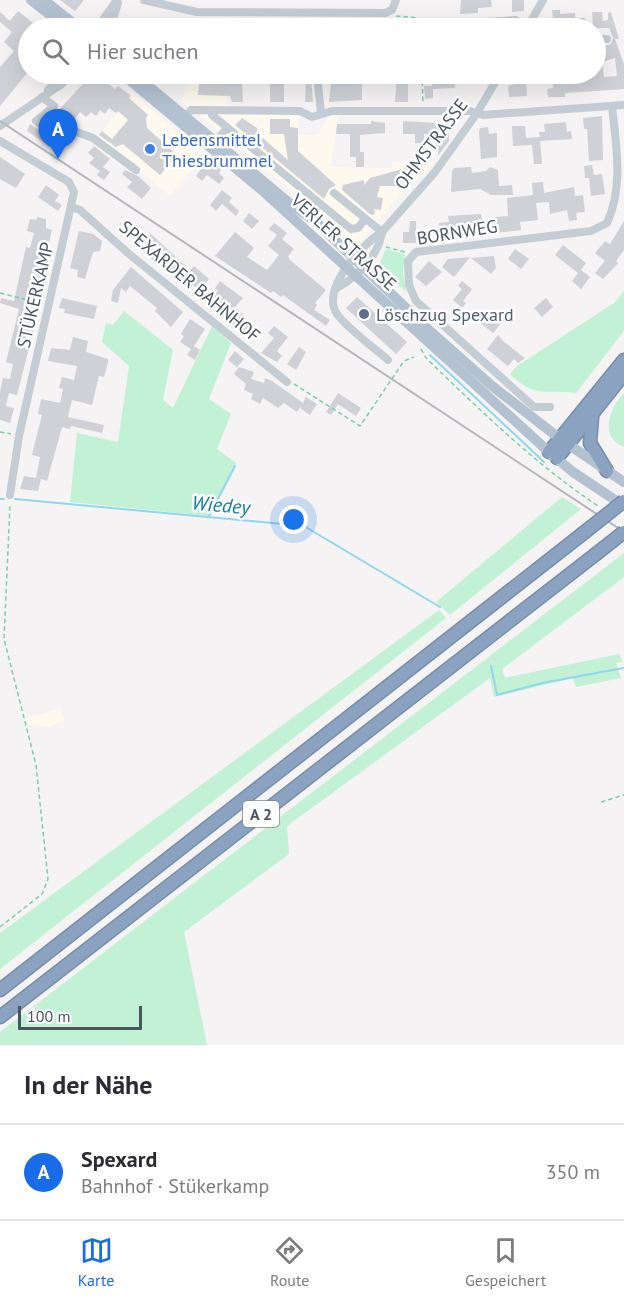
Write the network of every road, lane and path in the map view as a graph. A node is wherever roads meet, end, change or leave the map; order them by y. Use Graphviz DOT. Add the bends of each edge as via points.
graph roads {
  1 [pos="31,0"];
  2 [pos="44,0"];
  3 [pos="118,0"];
  4 [pos="144,0"];
  5 [pos="396,0"];
  6 [pos="543,0"];
  7 [pos="392,10"];
  8 [pos="54,18"];
  9 [pos="66,18"];
  10 [pos="104,18"];
  11 [pos="113,18"];
  12 [pos="419,18"];
  13 [pos="533,18"];
  14 [pos="53,84"];
  15 [pos="59,84"];
  16 [pos="136,84"];
  17 [pos="145,84"];
  18 [pos="318,84"];
  19 [pos="423,84"];
  20 [pos="494,84"];
  21 [pos="42,97"];
  22 [pos="624,105"];
  23 [pos="612,106"];
  24 [pos="212,111"];
  25 [pos="424,112"];
  26 [pos="477,113"];
  27 [pos="45,114"];
  28 [pos="321,114"];
  29 [pos="184,119"];
  30 [pos="0,126"];
  31 [pos="227,128"];
  32 [pos="63,139"];
  33 [pos="217,140"];
  34 [pos="0,141"];
  35 [pos="136,170"];
  36 [pos="334,193"];
  37 [pos="72,207"];
  38 [pos="365,219"];
  39 [pos="382,232"];
  40 [pos="385,246"];
  41 [pos="411,255"];
  42 [pos="351,262"];
  43 [pos="360,271"];
  44 [pos="337,288"];
  45 [pos="0,293"];
  46 [pos="50,306"];
  47 [pos="418,344"];
  48 [pos="414,357"];
  49 [pos="388,360"];
  50 [pos="624,360"];
  51 [pos="624,374"];
  52 [pos="287,382"];
  53 [pos="550,407"];
  54 [pos="594,413"];
  55 [pos="0,432"];
  56 [pos="19,436"];
  57 [pos="564,442"];
  58 [pos="553,455"];
  59 [pos="607,471"];
  60 [pos="624,482"];
  61 [pos="10,495"];
  62 [pos="624,501"];
  63 [pos="624,506"];
  64 [pos="599,507"];
  65 [pos="624,532"];
  66 [pos="2,623"];
  67 [pos="624,795"];
  68 [pos="601,802"];
  69 [pos="0,927"];
  70 [pos="0,990"];
  71 [pos="0,1017"];
  1 -- 8 [label="main road"];
  2 -- 9 [label="main road"];
  3 -- 10 [label="street"];
  3 -- 11 [label="street"];
  4 -- 7 [label="street" via="197,12"];
  5 -- 7 [label="street"];
  6 -- 13 [label="street"];
  7 -- 12 [label="path" via="397,17"];
  14 -- 21 [label="street"];
  15 -- 21 [label="street"];
  16 -- 29 [label="main road, VERLER STRASSE"];
  17 -- 29 [label="main road, VERLER STRASSE"];
  18 -- 28 [label="street"];
  19 -- 25 [label="path"];
  20 -- 26 [label="street, OHMSTRASSE"];
  21 -- 27 [label="street" via="54,106"];
  21 -- 30 [label="street"];
  22 -- 23 [label="street"];
  23 -- 26 [label="street"];
  23 -- 41 [label="street, BORNWEG" via="618,174 614,210 607,223 591,231"];
  24 -- 28 [label="street" via="300,111 312,117"];
  24 -- 29 [label="street" via="191,110"];
  24 -- 31 [label="street"];
  25 -- 26 [label="street"];
  25 -- 28 [label="street"];
  26 -- 39 [label="street, OHMSTRASSE" via="435,172"];
  27 -- 32 [label="street" via="36,122"];
  27 -- 35 [label="street" via="93,138"];
  29 -- 33 [label="main road, VERLER STRASSE"];
  29 -- 42 [label="main road, VERLER STRASSE"];
  31 -- 33 [label="street"];
  31 -- 38 [label="street" via="351,229 358,228"];
  33 -- 42 [label="main road, VERLER STRASSE" via="314,220"];
  34 -- 37 [label="street, STÜKERKAMP" via="69,182 74,192"];
  36 -- 38 [label="street"];
  37 -- 46 [label="street, STÜKERKAMP"];
  37 -- 52 [label="street, SPEXARDER BAHNHOF"];
  38 -- 39 [label="street"];
  39 -- 42 [label="street, OHMSTRASSE"];
  39 -- 43 [label="street, OHMSTRASSE" via="381,243"];
  40 -- 41 [label="path"];
  41 -- 53 [label="street, BORNWEG" via="409,285 416,301 534,407"];
  42 -- 43 [label="main road, VERLER STRASSE"];
  42 -- 44 [label="street, OHMSTRASSE" via="337,280"];
  43 -- 44 [label="street, OHMSTRASSE"];
  43 -- 57 [label="main road, VERLER STRASSE"];
  43 -- 58 [label="main road, VERLER STRASSE"];
  44 -- 49 [label="street" via="333,300 336,313"];
  45 -- 46 [label="path"];
  46 -- 56 [label="street, STÜKERKAMP"];
  47 -- 64 [label="path" via="426,358 486,416 546,469"];
  48 -- 52 [label="path" via="404,361 360,426"];
  50 -- 57 [label="highway"];
  51 -- 54 [label="highway"];
  54 -- 57 [label="highway"];
  54 -- 59 [label="highway" via="590,443"];
  55 -- 56 [label="path"];
  56 -- 61 [label="street, STÜKERKAMP"];
  57 -- 58 [label="highway"];
  57 -- 59 [label="main road, VERLER STRASSE"];
  58 -- 63 [label="main road, VERLER STRASSE"];
  59 -- 60 [label="main road, VERLER STRASSE"];
  61 -- 66 [label="path"];
  62 -- 70 [label="highway, A 2, bridge"];
  65 -- 71 [label="highway, A 2, bridge"];
  66 -- 69 [label="path" via="36,765 48,879 42,894"];
  67 -- 68 [label="path"];
}
